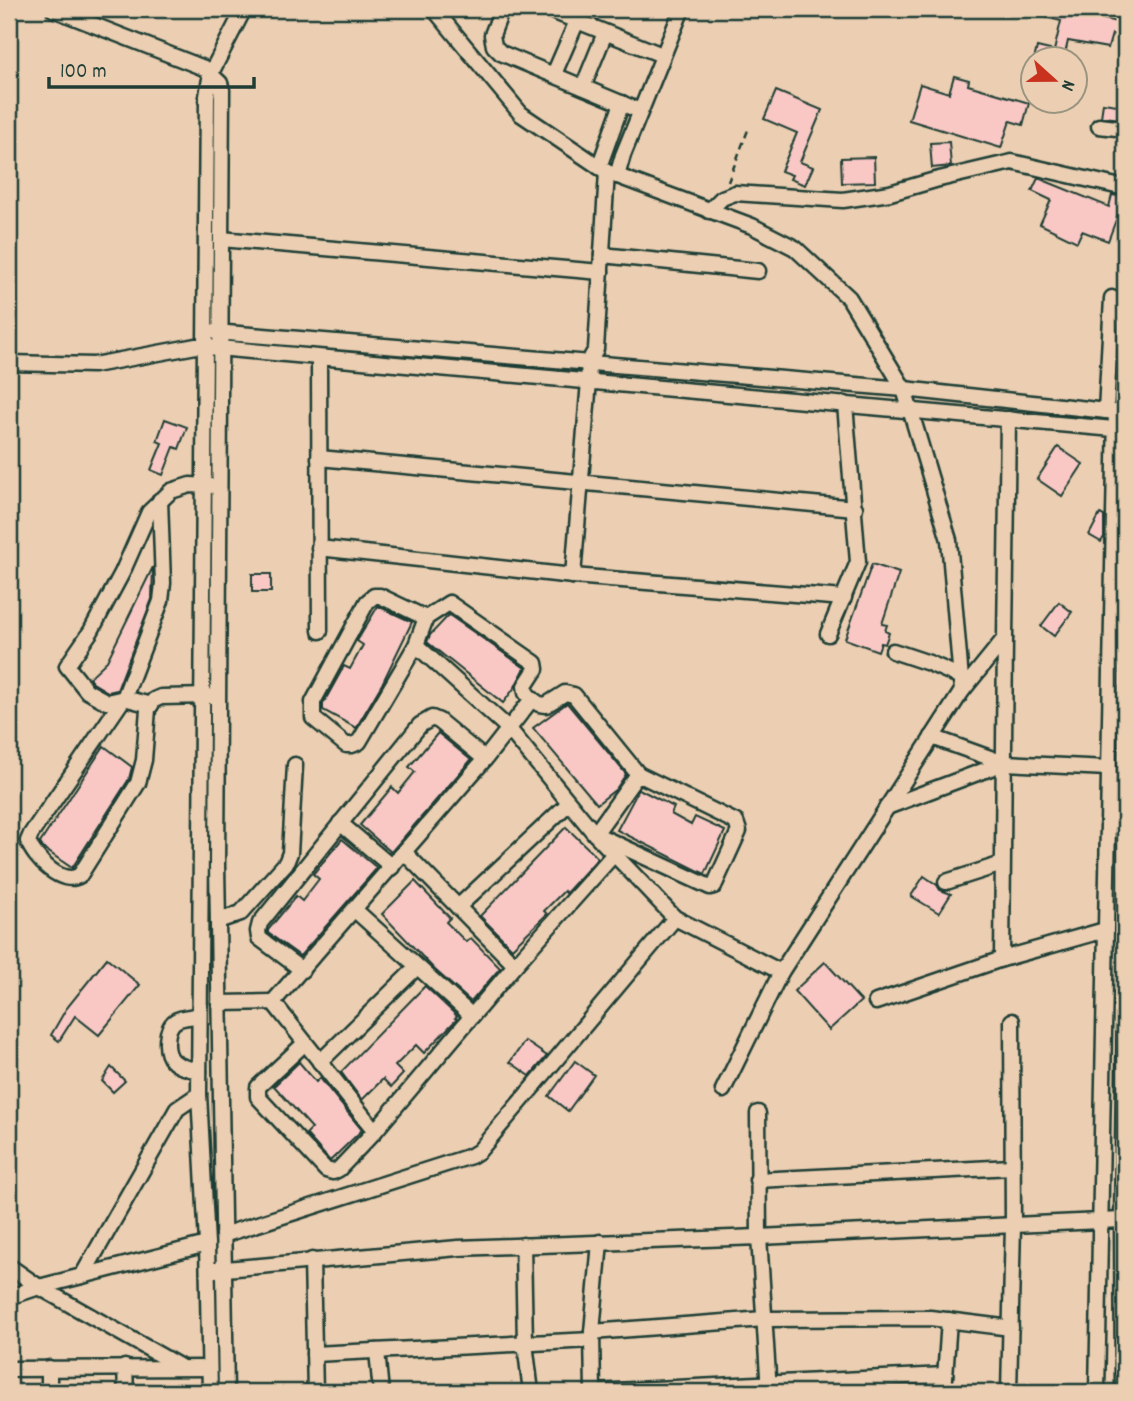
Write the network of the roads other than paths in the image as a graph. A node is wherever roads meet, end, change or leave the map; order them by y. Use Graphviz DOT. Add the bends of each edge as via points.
graph roads {
  1 [pos="53,9"];
  2 [pos="244,9"];
  3 [pos="434,9"];
  4 [pos="502,9"];
  5 [pos="547,9"];
  6 [pos="682,9"];
  7 [pos="577,21"];
  8 [pos="605,33"];
  9 [pos="662,55"];
  10 [pos="211,73"];
  11 [pos="554,74"];
  12 [pos="583,87"];
  13 [pos="622,103"];
  14 [pos="640,111"];
  15 [pos="1098,126"];
  16 [pos="1125,129"];
  17 [pos="608,172"];
  18 [pos="1125,188"];
  19 [pos="709,211"];
  20 [pos="221,239"];
  21 [pos="602,255"];
  22 [pos="758,271"];
  23 [pos="601,272"];
  24 [pos="1112,298"];
  25 [pos="214,332"];
  26 [pos="207,347"];
  27 [pos="319,358"];
  28 [pos="9,363"];
  29 [pos="588,363"];
  30 [pos="589,381"];
  31 [pos="904,389"];
  32 [pos="845,404"];
  33 [pos="910,410"];
  34 [pos="1116,412"];
  35 [pos="1008,419"];
  36 [pos="1120,430"];
  37 [pos="319,458"];
  38 [pos="582,482"];
  39 [pos="219,485"];
  40 [pos="203,486"];
  41 [pos="160,500"];
  42 [pos="855,508"];
  43 [pos="136,538"];
  44 [pos="160,547"];
  45 [pos="319,548"];
  46 [pos="573,576"];
  47 [pos="844,598"];
  48 [pos="426,618"];
  49 [pos="320,631"];
  50 [pos="828,634"];
  51 [pos="1005,638"];
  52 [pos="416,645"];
  53 [pos="893,651"];
  54 [pos="961,684"];
  55 [pos="201,695"];
  56 [pos="218,696"];
  57 [pos="124,698"];
  58 [pos="533,699"];
  59 [pos="151,705"];
  60 [pos="509,729"];
  61 [pos="932,737"];
  62 [pos="485,759"];
  63 [pos="1004,763"];
  64 [pos="295,765"];
  65 [pos="1108,768"];
  66 [pos="638,774"];
  67 [pos="569,803"];
  68 [pos="887,807"];
  69 [pos="340,823"];
  70 [pos="595,834"];
  71 [pos="404,852"];
  72 [pos="614,854"];
  73 [pos="1002,864"];
  74 [pos="392,867"];
  75 [pos="946,882"];
  76 [pos="458,907"];
  77 [pos="355,909"];
  78 [pos="675,918"];
  79 [pos="218,921"];
  80 [pos="1105,930"];
  81 [pos="1002,959"];
  82 [pos="515,965"];
  83 [pos="418,967"];
  84 [pos="302,970"];
  85 [pos="781,972"];
  86 [pos="273,1002"];
  87 [pos="876,1002"];
  88 [pos="219,1003"];
  89 [pos="1125,1009"];
  90 [pos="199,1015"];
  91 [pos="1125,1015"];
  92 [pos="472,1016"];
  93 [pos="1012,1021"];
  94 [pos="305,1043"];
  95 [pos="320,1062"];
  96 [pos="199,1071"];
  97 [pos="723,1090"];
  98 [pos="199,1094"];
  99 [pos="758,1113"];
  100 [pos="375,1131"];
  101 [pos="1012,1167"];
  102 [pos="757,1180"];
  103 [pos="1122,1220"];
  104 [pos="1099,1221"];
  105 [pos="1013,1225"];
  106 [pos="223,1235"];
  107 [pos="758,1237"];
  108 [pos="600,1242"];
  109 [pos="207,1244"];
  110 [pos="523,1245"];
  111 [pos="312,1260"];
  112 [pos="9,1266"];
  113 [pos="223,1268"];
  114 [pos="208,1271"];
  115 [pos="82,1276"];
  116 [pos="38,1287"];
  117 [pos="9,1297"];
  118 [pos="764,1319"];
  119 [pos="949,1320"];
  120 [pos="1011,1328"];
  121 [pos="592,1336"];
  122 [pos="525,1343"];
  123 [pos="377,1351"];
  124 [pos="314,1354"];
  125 [pos="125,1367"];
  126 [pos="181,1367"];
  127 [pos="49,1368"];
  128 [pos="209,1368"];
  129 [pos="9,1369"];
  130 [pos="945,1375"];
  131 [pos="839,1386"];
  132 [pos="769,1388"];
  133 [pos="209,1389"];
  134 [pos="225,1389"];
  135 [pos="701,1389"];
  136 [pos="49,1392"];
  137 [pos="126,1392"];
  138 [pos="314,1392"];
  139 [pos="381,1392"];
  140 [pos="531,1392"];
  141 [pos="593,1392"];
  142 [pos="944,1392"];
  143 [pos="1009,1392"];
  144 [pos="1097,1392"];
  145 [pos="1123,1392"];
  1 -- 10 [label="street"];
  2 -- 10 [label="street"];
  3 -- 17 [label="street" via="521,114"];
  4 -- 11 [label="street" via="492,35 494,46"];
  5 -- 7 [label="street"];
  6 -- 9 [label="street"];
  7 -- 8 [label="street"];
  7 -- 11 [label="street"];
  8 -- 9 [label="street"];
  8 -- 12 [label="street"];
  9 -- 14 [label="street"];
  10 -- 20 [label="street" via="222,90"];
  10 -- 25 [label="street" via="207,96"];
  11 -- 12 [label="street"];
  12 -- 13 [label="street"];
  13 -- 14 [label="street"];
  13 -- 17 [label="street"];
  14 -- 17 [label="street" via="623,155"];
  15 -- 16 [label="street"];
  17 -- 19 [label="street"];
  17 -- 21 [label="street"];
  18 -- 19 [label="street" via="1012,162 843,200 735,194 722,198"];
  19 -- 31 [label="street" via="795,248 849,298"];
  20 -- 23 [label="street"];
  20 -- 25 [label="street"];
  21 -- 22 [label="street"];
  21 -- 23 [label="street"];
  23 -- 29 [label="street" via="596,349"];
  24 -- 34 [label="street"];
  25 -- 26 [label="street"];
  25 -- 26 [label="street"];
  25 -- 29 [label="street"];
  26 -- 27 [label="street"];
  26 -- 28 [label="street" via="94,365"];
  26 -- 39 [label="street"];
  26 -- 40 [label="street"];
  27 -- 30 [label="street"];
  27 -- 37 [label="street"];
  29 -- 30 [label="street"];
  29 -- 31 [label="street"];
  30 -- 32 [label="street"];
  30 -- 38 [label="street"];
  31 -- 33 [label="street"];
  31 -- 34 [label="street"];
  32 -- 33 [label="street"];
  32 -- 42 [label="street"];
  33 -- 35 [label="street"];
  33 -- 54 [label="street" via="949,540"];
  34 -- 36 [label="street"];
  35 -- 36 [label="street"];
  35 -- 51 [label="street"];
  36 -- 65 [label="street"];
  37 -- 38 [label="street"];
  37 -- 45 [label="street"];
  38 -- 42 [label="street"];
  38 -- 46 [label="street"];
  39 -- 40 [label="street"];
  39 -- 56 [label="street"];
  40 -- 41 [label="street" via="171,491"];
  40 -- 55 [label="street"];
  41 -- 43 [label="street"];
  41 -- 44 [label="street"];
  42 -- 47 [label="street" via="858,562"];
  43 -- 44 [label="street"];
  43 -- 57 [label="street" via="122,573 67,666 76,680 107,702"];
  44 -- 57 [label="street" via="161,601"];
  45 -- 46 [label="street"];
  45 -- 49 [label="street"];
  46 -- 47 [label="street"];
  47 -- 50 [label="street"];
  48 -- 52 [label="street"];
  48 -- 52 [label="street" via="374,596 313,702 313,718 346,745 359,742"];
  48 -- 58 [label="street" via="445,604 454,604 535,663 524,686"];
  51 -- 54 [label="street"];
  51 -- 63 [label="street"];
  52 -- 60 [label="street"];
  53 -- 54 [label="street" via="929,663"];
  54 -- 61 [label="street"];
  55 -- 56 [label="street"];
  55 -- 59 [label="street" via="160,696"];
  55 -- 90 [label="street"];
  56 -- 79 [label="street"];
  57 -- 59 [label="street"];
  57 -- 59 [label="street" via="28,841 34,855 66,879 74,880 85,871 138,783"];
  58 -- 60 [label="street"];
  58 -- 66 [label="street" via="546,705 565,693 574,695"];
  60 -- 62 [label="street"];
  60 -- 67 [label="street"];
  61 -- 63 [label="street"];
  61 -- 68 [label="street"];
  62 -- 69 [label="street" via="432,718 421,725"];
  62 -- 71 [label="street"];
  63 -- 65 [label="street"];
  63 -- 68 [label="street"];
  63 -- 73 [label="street"];
  64 -- 79 [label="street" via="286,863 241,913"];
  65 -- 80 [label="street"];
  66 -- 70 [label="street"];
  66 -- 70 [label="street" via="736,822 740,831 717,881 710,887"];
  67 -- 70 [label="street"];
  67 -- 76 [label="street"];
  68 -- 85 [label="street"];
  69 -- 74 [label="street"];
  69 -- 84 [label="street" via="260,923 259,938"];
  70 -- 72 [label="street"];
  71 -- 74 [label="street"];
  71 -- 76 [label="street"];
  72 -- 78 [label="street"];
  72 -- 82 [label="street"];
  73 -- 75 [label="street"];
  73 -- 81 [label="street"];
  74 -- 77 [label="street"];
  76 -- 82 [label="street"];
  77 -- 83 [label="street"];
  77 -- 84 [label="street"];
  78 -- 85 [label="street"];
  78 -- 106 [label="street" via="479,1151"];
  79 -- 88 [label="street"];
  80 -- 81 [label="street"];
  80 -- 104 [label="street"];
  81 -- 87 [label="street"];
  82 -- 92 [label="street"];
  83 -- 92 [label="street"];
  83 -- 95 [label="street"];
  84 -- 86 [label="street"];
  85 -- 97 [label="street"];
  86 -- 88 [label="street"];
  86 -- 94 [label="street"];
  88 -- 106 [label="street"];
  89 -- 91 [label="street"];
  90 -- 96 [label="street"];
  90 -- 96 [label="street" via="177,1020 169,1027 167,1043 175,1063"];
  91 -- 103 [label="street"];
  92 -- 100 [label="street"];
  93 -- 101 [label="street"];
  94 -- 95 [label="street"];
  94 -- 100 [label="street" via="258,1087 258,1097 326,1170 339,1169"];
  95 -- 100 [label="street"];
  96 -- 98 [label="street"];
  98 -- 109 [label="street"];
  98 -- 115 [label="street" via="177,1109"];
  99 -- 102 [label="street"];
  101 -- 102 [label="street"];
  101 -- 105 [label="street"];
  102 -- 107 [label="street"];
  103 -- 104 [label="street"];
  103 -- 145 [label="street"];
  104 -- 105 [label="street"];
  104 -- 144 [label="street"];
  105 -- 107 [label="street"];
  105 -- 120 [label="street"];
  106 -- 113 [label="street"];
  107 -- 108 [label="street"];
  107 -- 118 [label="street"];
  108 -- 110 [label="street"];
  108 -- 121 [label="street"];
  109 -- 114 [label="street"];
  109 -- 115 [label="street"];
  110 -- 111 [label="street"];
  110 -- 122 [label="street"];
  111 -- 113 [label="street"];
  111 -- 124 [label="street"];
  112 -- 116 [label="street"];
  113 -- 114 [label="street"];
  113 -- 134 [label="street"];
  114 -- 128 [label="street"];
  115 -- 116 [label="street"];
  116 -- 117 [label="street"];
  116 -- 126 [label="street"];
  118 -- 119 [label="street"];
  118 -- 121 [label="street"];
  118 -- 132 [label="street"];
  119 -- 120 [label="street"];
  119 -- 130 [label="street"];
  120 -- 143 [label="street"];
  121 -- 122 [label="street"];
  121 -- 141 [label="street"];
  122 -- 123 [label="street"];
  122 -- 140 [label="street"];
  123 -- 124 [label="street"];
  123 -- 139 [label="street"];
  124 -- 138 [label="street"];
  125 -- 126 [label="street"];
  125 -- 127 [label="street"];
  125 -- 137 [label="street"];
  126 -- 128 [label="street"];
  127 -- 129 [label="street"];
  127 -- 136 [label="street"];
  128 -- 133 [label="street"];
  130 -- 131 [label="street"];
  130 -- 142 [label="street"];
  131 -- 132 [label="street"];
  132 -- 135 [label="street"];
  133 -- 134 [label="street"];
  135 -- 141 [label="street"];
}
